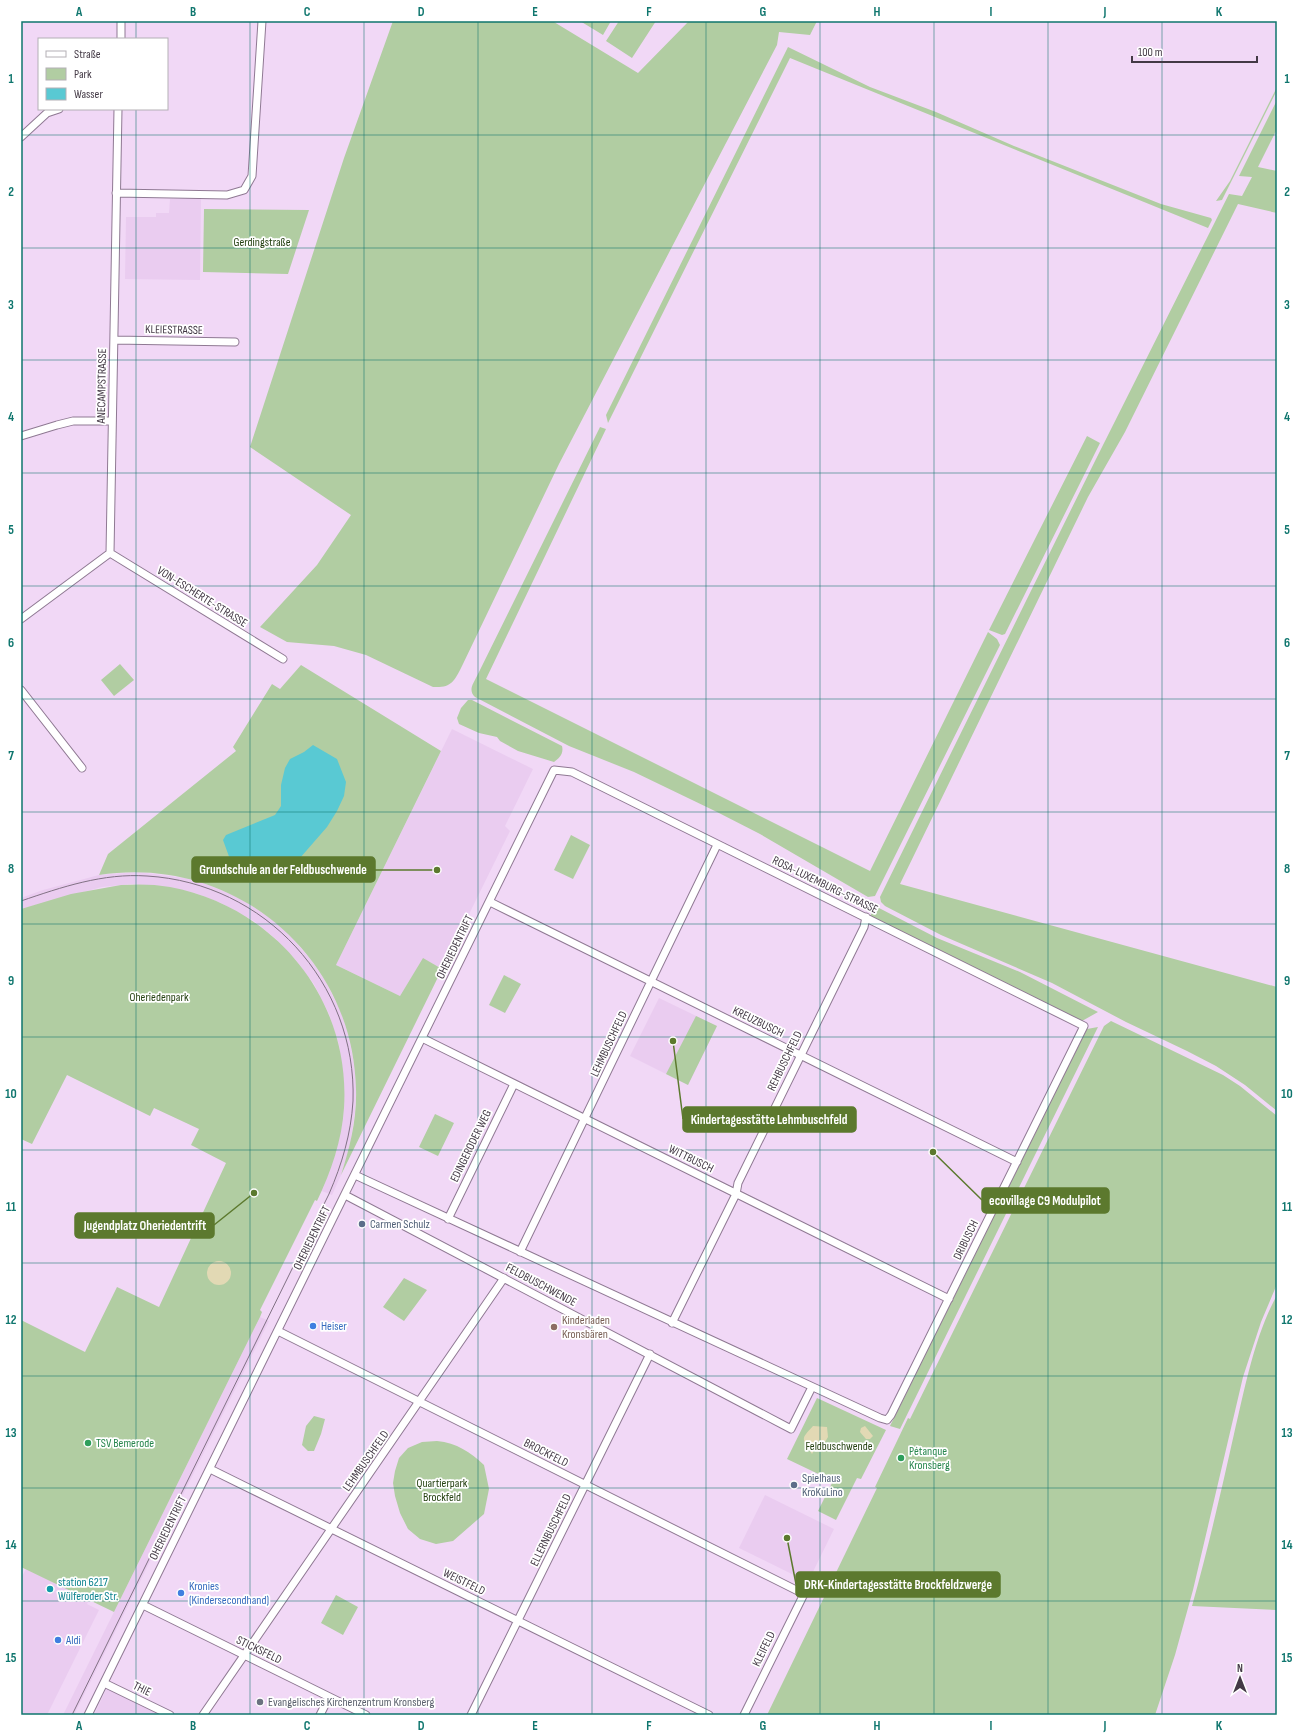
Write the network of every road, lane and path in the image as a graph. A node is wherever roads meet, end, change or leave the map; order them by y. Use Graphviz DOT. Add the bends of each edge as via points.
graph roads {
  1 [pos="122,21"];
  2 [pos="262,21"];
  3 [pos="121,38"];
  4 [pos="56,110"];
  5 [pos="118,110"];
  6 [pos="21,136"];
  7 [pos="116,193"];
  8 [pos="114,340"];
  9 [pos="235,342"];
  10 [pos="112,422"];
  11 [pos="21,436"];
  12 [pos="110,553"];
  13 [pos="21,619"];
  14 [pos="283,659"];
  15 [pos="21,690"];
  16 [pos="82,768"];
  17 [pos="554,770"];
  18 [pos="717,845"];
  19 [pos="490,902"];
  20 [pos="866,917"];
  21 [pos="650,982"];
  22 [pos="1084,1026"];
  23 [pos="422,1038"];
  24 [pos="800,1055"];
  25 [pos="514,1084"];
  26 [pos="585,1119"];
  27 [pos="1017,1162"];
  28 [pos="355,1175"];
  29 [pos="736,1194"];
  30 [pos="345,1195"];
  31 [pos="448,1219"];
  32 [pos="520,1252"];
  33 [pos="504,1278"];
  34 [pos="949,1299"];
  35 [pos="672,1323"];
  36 [pos="278,1332"];
  37 [pos="650,1354"];
  38 [pos="812,1387"];
  39 [pos="420,1402"];
  40 [pos="886,1420"];
  41 [pos="210,1469"];
  42 [pos="585,1485"];
  43 [pos="332,1529"];
  44 [pos="804,1594"];
  45 [pos="142,1605"];
  46 [pos="518,1621"];
  47 [pos="245,1656"];
  48 [pos="104,1683"];
  49 [pos="329,1697"];
  50 [pos="88,1715"];
  51 [pos="170,1715"];
  52 [pos="203,1715"];
  53 [pos="320,1715"];
  54 [pos="366,1715"];
  55 [pos="471,1715"];
  56 [pos="709,1715"];
  57 [pos="744,1715"];
  1 -- 3 [label="street"];
  2 -- 7 [label="street" via="252,176 244,190 227,195"];
  4 -- 6 [label="street" via="47,113"];
  5 -- 7 [label="street, ANECAMPSTRASSE"];
  7 -- 8 [label="street, ANECAMPSTRASSE"];
  8 -- 9 [label="street, KLEIESTRASSE"];
  8 -- 10 [label="street, ANECAMPSTRASSE"];
  10 -- 11 [label="street" via="73,422"];
  10 -- 12 [label="street, ANECAMPSTRASSE"];
  12 -- 13 [label="street"];
  12 -- 14 [label="street, VON-ESCHERTE-STRASSE"];
  15 -- 16 [label="street"];
  17 -- 18 [label="street, ROSA-LUXEMBURG-STRASSE" via="572,772"];
  17 -- 19 [label="street, OHERIEDENTRIFT"];
  18 -- 20 [label="street, ROSA-LUXEMBURG-STRASSE"];
  18 -- 21 [label="street, LEHMBUSCHFELD"];
  19 -- 21 [label="street, KREUZBUSCH"];
  19 -- 23 [label="street, OHERIEDENTRIFT"];
  20 -- 22 [label="street, ROSA-LUXEMBURG-STRASSE"];
  20 -- 24 [label="street, REHBUSCHFELD" via="864,926"];
  21 -- 24 [label="street, KREUZBUSCH"];
  21 -- 26 [label="street, LEHMBUSCHFELD"];
  22 -- 27 [label="street, DRIBUSCH"];
  23 -- 25 [label="street, WITTBUSCH"];
  23 -- 28 [label="street, OHERIEDENTRIFT"];
  24 -- 27 [label="street, KREUZBUSCH"];
  24 -- 29 [label="street, REHBUSCHFELD" via="738,1183"];
  25 -- 26 [label="street, WITTBUSCH"];
  25 -- 31 [label="street, EDINGERODER WEG"];
  26 -- 29 [label="street, WITTBUSCH"];
  26 -- 32 [label="street, LEHMBUSCHFELD"];
  27 -- 34 [label="street, DRIBUSCH"];
  28 -- 30 [label="street, OHERIEDENTRIFT"];
  28 -- 31 [label="street, FELDBUSCHWENDE"];
  29 -- 34 [label="street, WITTBUSCH"];
  29 -- 35 [label="street, REHBUSCHFELD"];
  30 -- 33 [label="street, FELDBUSCHWENDE"];
  30 -- 36 [label="street, OHERIEDENTRIFT"];
  31 -- 32 [label="street, FELDBUSCHWENDE"];
  32 -- 35 [label="street, FELDBUSCHWENDE"];
  33 -- 37 [label="street, FELDBUSCHWENDE"];
  33 -- 39 [label="street, LEHMBUSCHFELD"];
  34 -- 40 [label="street, DRIBUSCH" via="890,1417"];
  35 -- 38 [label="street, FELDBUSCHWENDE"];
  36 -- 39 [label="street, BROCKFELD"];
  36 -- 41 [label="street, OHERIEDENTRIFT"];
  37 -- 38 [label="street, FELDBUSCHWENDE" via="791,1429"];
  37 -- 42 [label="street, ELLERNBUSCHFELD"];
  38 -- 40 [label="street, FELDBUSCHWENDE"];
  39 -- 42 [label="street, BROCKFELD"];
  39 -- 43 [label="street, LEHMBUSCHFELD"];
  41 -- 43 [label="street, WEISTFELD"];
  41 -- 45 [label="street, OHERIEDENTRIFT"];
  42 -- 44 [label="street, BROCKFELD"];
  42 -- 46 [label="street, ELLERNBUSCHFELD"];
  43 -- 46 [label="street, WEISTFELD"];
  43 -- 47 [label="street, LEHMBUSCHFELD"];
  44 -- 57 [label="street, KLEIFELD"];
  45 -- 47 [label="street, STICKSFELD"];
  45 -- 48 [label="street, OHERIEDENTRIFT"];
  46 -- 55 [label="street, ELLERNBUSCHFELD"];
  46 -- 56 [label="street, WEISTFELD"];
  47 -- 49 [label="street, STICKSFELD"];
  47 -- 52 [label="street"];
  48 -- 50 [label="street, OHERIEDENTRIFT"];
  48 -- 51 [label="street, THIE"];
  49 -- 53 [label="street"];
  49 -- 54 [label="street, STICKSFELD"];
}
